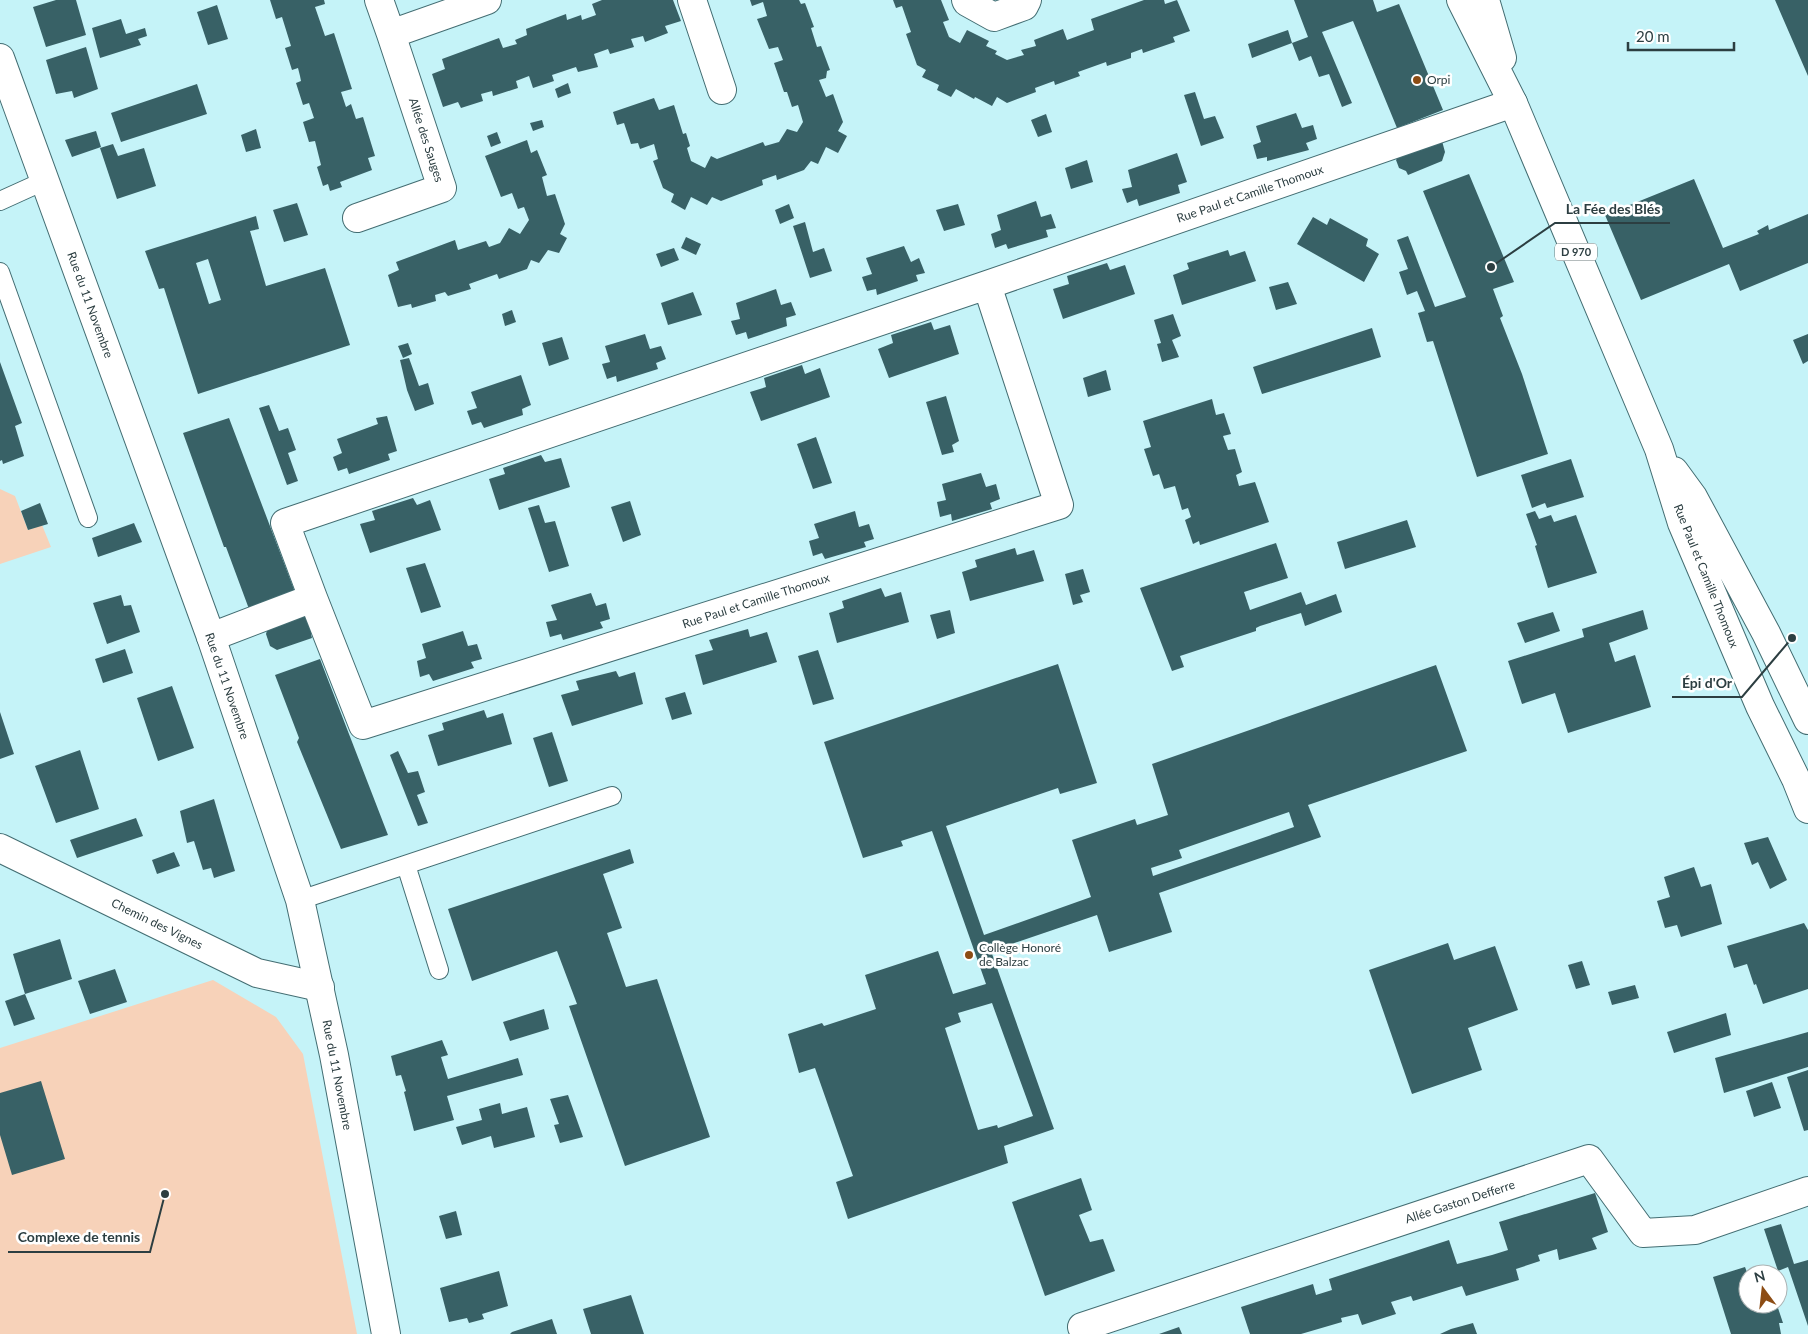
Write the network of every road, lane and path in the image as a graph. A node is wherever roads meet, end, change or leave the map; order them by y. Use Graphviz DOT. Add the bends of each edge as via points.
graph roads {
  1 [pos="379,0"];
  2 [pos="487,0"];
  3 [pos="692,0"];
  4 [pos="966,0"];
  5 [pos="1460,0"];
  6 [pos="1485,0"];
  7 [pos="1031,2"];
  8 [pos="391,34"];
  9 [pos="2,71"];
  10 [pos="722,90"];
  11 [pos="1513,103"];
  12 [pos="44,181"];
  13 [pos="0,201"];
  14 [pos="357,218"];
  15 [pos="0,272"];
  16 [pos="987,285"];
  17 [pos="1659,449"];
  18 [pos="88,518"];
  19 [pos="313,598"];
  20 [pos="211,637"];
  21 [pos="1808,720"];
  22 [pos="612,796"];
  23 [pos="1808,809"];
  24 [pos="0,848"];
  25 [pos="406,864"];
  26 [pos="300,900"];
  27 [pos="439,970"];
  28 [pos="320,987"];
  29 [pos="1808,1191"];
  30 [pos="1082,1327"];
  31 [pos="386,1334"];
  1 -- 8 [label="street"];
  2 -- 8 [label="street"];
  3 -- 10 [label="street"];
  4 -- 7 [label="street" via="994,17"];
  5 -- 11 [label="street, Rue Paul et Camille Thomoux / D 970"];
  6 -- 11 [label="street, Rue Paul et Camille Thomoux / D 970"];
  8 -- 14 [label="street, Allée des Sauges" via="442,188"];
  9 -- 12 [label="street, Rue du 11 Novembre"];
  11 -- 16 [label="street, Rue Paul et Camille Thomoux"];
  11 -- 17 [label="street, Rue Paul et Camille Thomoux / D 970"];
  12 -- 13 [label="lane"];
  12 -- 20 [label="street, Rue du 11 Novembre"];
  15 -- 18 [label="lane"];
  16 -- 19 [label="street, Rue Paul et Camille Thomoux" via="285,523"];
  16 -- 19 [label="street, Rue Paul et Camille Thomoux" via="1059,505 363,725"];
  17 -- 21 [label="street, Rue Paul et Camille Thomoux / D 970" via="1693,497"];
  17 -- 23 [label="street, Rue Paul et Camille Thomoux / D 970" via="1682,523"];
  19 -- 20 [label="street"];
  20 -- 26 [label="street, Rue du 11 Novembre"];
  22 -- 25 [label="lane"];
  24 -- 28 [label="street, Chemin des Vignes" via="257,973"];
  25 -- 26 [label="lane"];
  25 -- 27 [label="lane"];
  26 -- 28 [label="street, Rue du 11 Novembre"];
  28 -- 31 [label="street, Rue du 11 Novembre"];
  29 -- 30 [label="street, Allée Gaston Defferre" via="1695,1230 1643,1233 1589,1159"];
}
